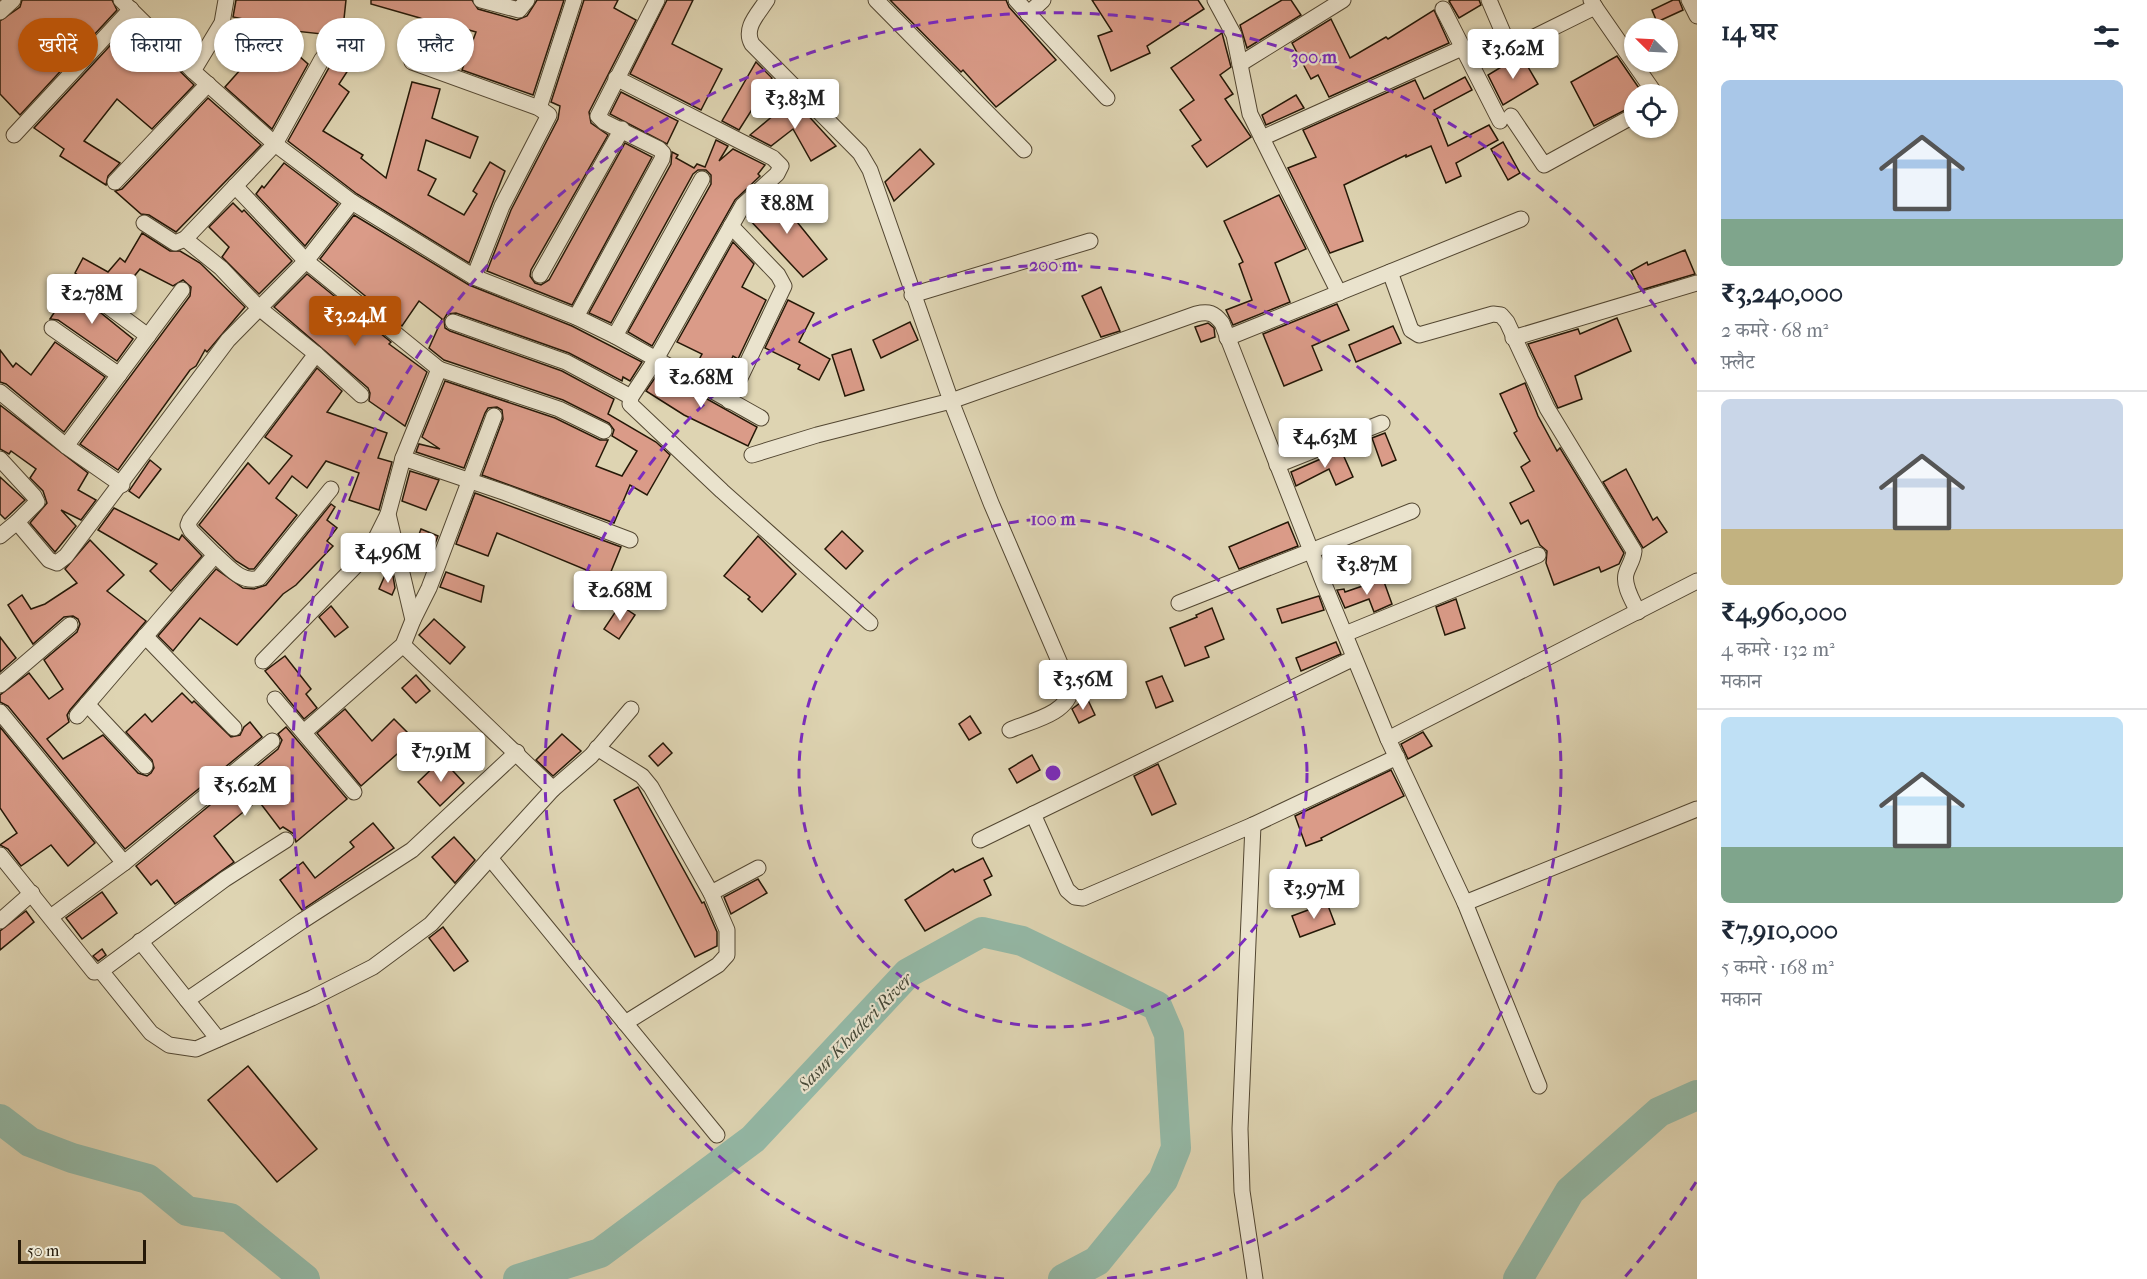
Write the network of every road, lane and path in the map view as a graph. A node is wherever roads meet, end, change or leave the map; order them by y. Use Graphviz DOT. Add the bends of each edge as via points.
graph roads {
  1 [pos="13,0"];
  2 [pos="226,0"];
  3 [pos="481,0"];
  4 [pos="526,0"];
  5 [pos="574,0"];
  6 [pos="657,0"];
  7 [pos="767,0"];
  8 [pos="876,0"];
  9 [pos="1016,0"];
  10 [pos="1043,0"];
  11 [pos="1215,0"];
  12 [pos="1343,0"];
  13 [pos="1489,0"];
  14 [pos="1689,0"];
  15 [pos="126,4"];
  16 [pos="1593,4"];
  17 [pos="1443,9"];
  18 [pos="0,12"];
  19 [pos="1028,14"];
  20 [pos="1697,16"];
  21 [pos="140,18"];
  22 [pos="1462,48"];
  23 [pos="202,56"];
  24 [pos="1240,64"];
  25 [pos="316,69"];
  26 [pos="194,72"];
  27 [pos="440,72"];
  28 [pos="616,78"];
  29 [pos="208,84"];
  30 [pos="1648,84"];
  31 [pos="1107,98"];
  32 [pos="539,108"];
  33 [pos="1624,121"];
  34 [pos="622,129"];
  35 [pos="14,135"];
  36 [pos="1262,138"];
  37 [pos="275,144"];
  38 [pos="1024,150"];
  39 [pos="702,179"];
  40 [pos="115,182"];
  41 [pos="235,186"];
  42 [pos="352,202"];
  43 [pos="1521,219"];
  44 [pos="144,223"];
  45 [pos="731,226"];
  46 [pos="185,239"];
  47 [pos="1090,241"];
  48 [pos="306,261"];
  49 [pos="1390,272"];
  50 [pos="540,275"];
  51 [pos="474,277"];
  52 [pos="1697,283"];
  53 [pos="79,285"];
  54 [pos="182,290"];
  55 [pos="1339,293"];
  56 [pos="912,296"];
  57 [pos="259,308"];
  58 [pos="576,317"];
  59 [pos="453,322"];
  60 [pos="52,328"];
  61 [pos="148,336"];
  62 [pos="615,336"];
  63 [pos="1227,338"];
  64 [pos="1513,338"];
  65 [pos="316,354"];
  66 [pos="656,358"];
  67 [pos="439,369"];
  68 [pos="119,375"];
  69 [pos="0,392"];
  70 [pos="361,395"];
  71 [pos="631,397"];
  72 [pos="729,401"];
  73 [pos="951,401"];
  74 [pos="494,416"];
  75 [pos="761,418"];
  76 [pos="1382,423"];
  77 [pos="604,431"];
  78 [pos="66,446"];
  79 [pos="752,455"];
  80 [pos="403,458"];
  81 [pos="0,459"];
  82 [pos="1277,465"];
  83 [pos="471,480"];
  84 [pos="122,485"];
  85 [pos="331,489"];
  86 [pos="1412,511"];
  87 [pos="388,513"];
  88 [pos="17,522"];
  89 [pos="0,536"];
  90 [pos="630,540"];
  91 [pos="1311,549"];
  92 [pos="215,555"];
  93 [pos="1538,555"];
  94 [pos="1697,581"];
  95 [pos="1179,603"];
  96 [pos="1638,612"];
  97 [pos="413,620"];
  98 [pos="870,623"];
  99 [pos="70,625"];
  100 [pos="1345,634"];
  101 [pos="145,636"];
  102 [pos="403,645"];
  103 [pos="1354,658"];
  104 [pos="263,661"];
  105 [pos="0,685"];
  106 [pos="275,699"];
  107 [pos="631,709"];
  108 [pos="0,712"];
  109 [pos="234,728"];
  110 [pos="1010,730"];
  111 [pos="304,732"];
  112 [pos="1388,739"];
  113 [pos="272,741"];
  114 [pos="597,748"];
  115 [pos="517,752"];
  116 [pos="1397,757"];
  117 [pos="145,766"];
  118 [pos="553,789"];
  119 [pos="354,792"];
  120 [pos="1697,809"];
  121 [pos="1033,814"];
  122 [pos="1253,825"];
  123 [pos="286,840"];
  124 [pos="980,840"];
  125 [pos="0,856"];
  126 [pos="490,858"];
  127 [pos="124,863"];
  128 [pos="758,868"];
  129 [pos="32,893"];
  130 [pos="711,893"];
  131 [pos="1465,903"];
  132 [pos="52,916"];
  133 [pos="0,921"];
  134 [pos="140,941"];
  135 [pos="101,971"];
  136 [pos="187,1000"];
  137 [pos="625,1023"];
  138 [pos="218,1039"];
  139 [pos="1539,1086"];
  140 [pos="717,1135"];
  141 [pos="1255,1279"];
  1 -- 18 [label="street"];
  2 -- 23 [label="street" via="222,23"];
  3 -- 4 [label="street" via="519,10"];
  5 -- 32 [label="street"];
  6 -- 28 [label="street"];
  7 -- 56 [label="street" via="748,36 860,153 870,170"];
  8 -- 38 [label="street"];
  9 -- 19 [label="street"];
  10 -- 19 [label="street"];
  11 -- 24 [label="street" via="1234,35"];
  12 -- 24 [label="street"];
  13 -- 16 [label="street" via="1510,49"];
  14 -- 20 [label="street"];
  15 -- 21 [label="street"];
  15 -- 35 [label="street"];
  16 -- 30 [label="street"];
  17 -- 22 [label="street"];
  19 -- 31 [label="street"];
  22 -- 33 [label="street" via="1506,118 1544,165"];
  22 -- 36 [label="street"];
  24 -- 36 [label="street" via="1244,92"];
  25 -- 37 [label="street"];
  26 -- 29 [label="street"];
  27 -- 32 [label="street"];
  28 -- 34 [label="street" via="598,116"];
  28 -- 45 [label="street" via="778,162 780,170 743,205"];
  29 -- 37 [label="street"];
  29 -- 40 [label="street"];
  32 -- 51 [label="street" via="549,115 547,122 502,206"];
  34 -- 50 [label="street"];
  34 -- 58 [label="street" via="659,149 662,159"];
  36 -- 55 [label="street"];
  37 -- 41 [label="street"];
  37 -- 42 [label="street"];
  39 -- 62 [label="street"];
  41 -- 46 [label="street"];
  41 -- 48 [label="street"];
  42 -- 48 [label="street"];
  42 -- 51 [label="street"];
  43 -- 49 [label="street"];
  44 -- 46 [label="street" via="175,243"];
  45 -- 66 [label="street"];
  45 -- 72 [label="street" via="784,286"];
  46 -- 57 [label="street" via="221,268"];
  47 -- 56 [label="street"];
  48 -- 57 [label="street"];
  48 -- 67 [label="street"];
  49 -- 55 [label="street"];
  49 -- 64 [label="street" via="1411,330 1419,334 1493,314 1501,315 1507,322"];
  51 -- 58 [label="street"];
  52 -- 64 [label="street"];
  53 -- 61 [label="street"];
  54 -- 61 [label="street"];
  55 -- 63 [label="street"];
  56 -- 73 [label="street"];
  57 -- 65 [label="street"];
  57 -- 84 [label="street" via="228,340"];
  58 -- 62 [label="street"];
  59 -- 71 [label="street" via="566,362"];
  60 -- 68 [label="street"];
  61 -- 68 [label="street"];
  62 -- 66 [label="street"];
  63 -- 73 [label="street" via="1222,323 1207,311"];
  63 -- 82 [label="street"];
  64 -- 96 [label="street" via="1547,408 1634,551 1626,585"];
  65 -- 70 [label="street"];
  65 -- 92 [label="street" via="190,520 191,531"];
  66 -- 71 [label="street"];
  66 -- 72 [label="street"];
  67 -- 77 [label="street" via="559,409"];
  67 -- 80 [label="street"];
  68 -- 78 [label="street"];
  69 -- 78 [label="street"];
  71 -- 98 [label="street" via="632,408"];
  72 -- 75 [label="street"];
  73 -- 79 [label="street"];
  73 -- 110 [label="street" via="1071,689 1070,699 1062,708"];
  74 -- 83 [label="street"];
  76 -- 82 [label="street"];
  78 -- 84 [label="street"];
  80 -- 83 [label="street"];
  80 -- 87 [label="street"];
  81 -- 88 [label="street" via="37,502"];
  82 -- 91 [label="street"];
  83 -- 90 [label="street"];
  83 -- 97 [label="street" via="424,603"];
  84 -- 88 [label="street" via="57,563 49,560"];
  85 -- 92 [label="street" via="259,578 242,578"];
  86 -- 91 [label="street"];
  87 -- 97 [label="street"];
  87 -- 104 [label="street" via="369,552"];
  88 -- 89 [label="street"];
  91 -- 95 [label="street"];
  91 -- 100 [label="street"];
  92 -- 101 [label="street"];
  93 -- 100 [label="street"];
  94 -- 96 [label="street"];
  96 -- 112 [label="street"];
  97 -- 102 [label="street"];
  99 -- 105 [label="street"];
  100 -- 103 [label="street"];
  101 -- 109 [label="street"];
  101 -- 117 [label="street" via="82,710"];
  102 -- 111 [label="street"];
  102 -- 115 [label="street"];
  103 -- 112 [label="street"];
  103 -- 121 [label="street"];
  106 -- 111 [label="street"];
  107 -- 114 [label="street"];
  108 -- 127 [label="street"];
  111 -- 119 [label="street"];
  112 -- 116 [label="street"];
  113 -- 127 [label="street"];
  114 -- 118 [label="street"];
  114 -- 130 [label="street" via="642,776 651,787"];
  115 -- 118 [label="street"];
  115 -- 136 [label="street" via="412,850"];
  116 -- 122 [label="street"];
  116 -- 131 [label="street"];
  118 -- 126 [label="street"];
  120 -- 131 [label="street"];
  121 -- 122 [label="street" via="1067,890 1083,898"];
  121 -- 124 [label="street"];
  122 -- 141 [label="street" via="1240,1129 1242,1191"];
  123 -- 134 [label="street"];
  125 -- 129 [label="street"];
  126 -- 137 [label="street"];
  126 -- 138 [label="street" via="431,924 373,967"];
  127 -- 132 [label="street"];
  128 -- 130 [label="street"];
  129 -- 132 [label="street"];
  129 -- 133 [label="street"];
  130 -- 137 [label="street" via="727,930 727,955 718,965"];
  131 -- 139 [label="street"];
  132 -- 135 [label="street" via="87,965 94,972"];
  134 -- 135 [label="street"];
  134 -- 136 [label="street"];
  135 -- 138 [label="street" via="151,1033 169,1045 196,1049"];
  136 -- 138 [label="street"];
  137 -- 140 [label="street"];
}
